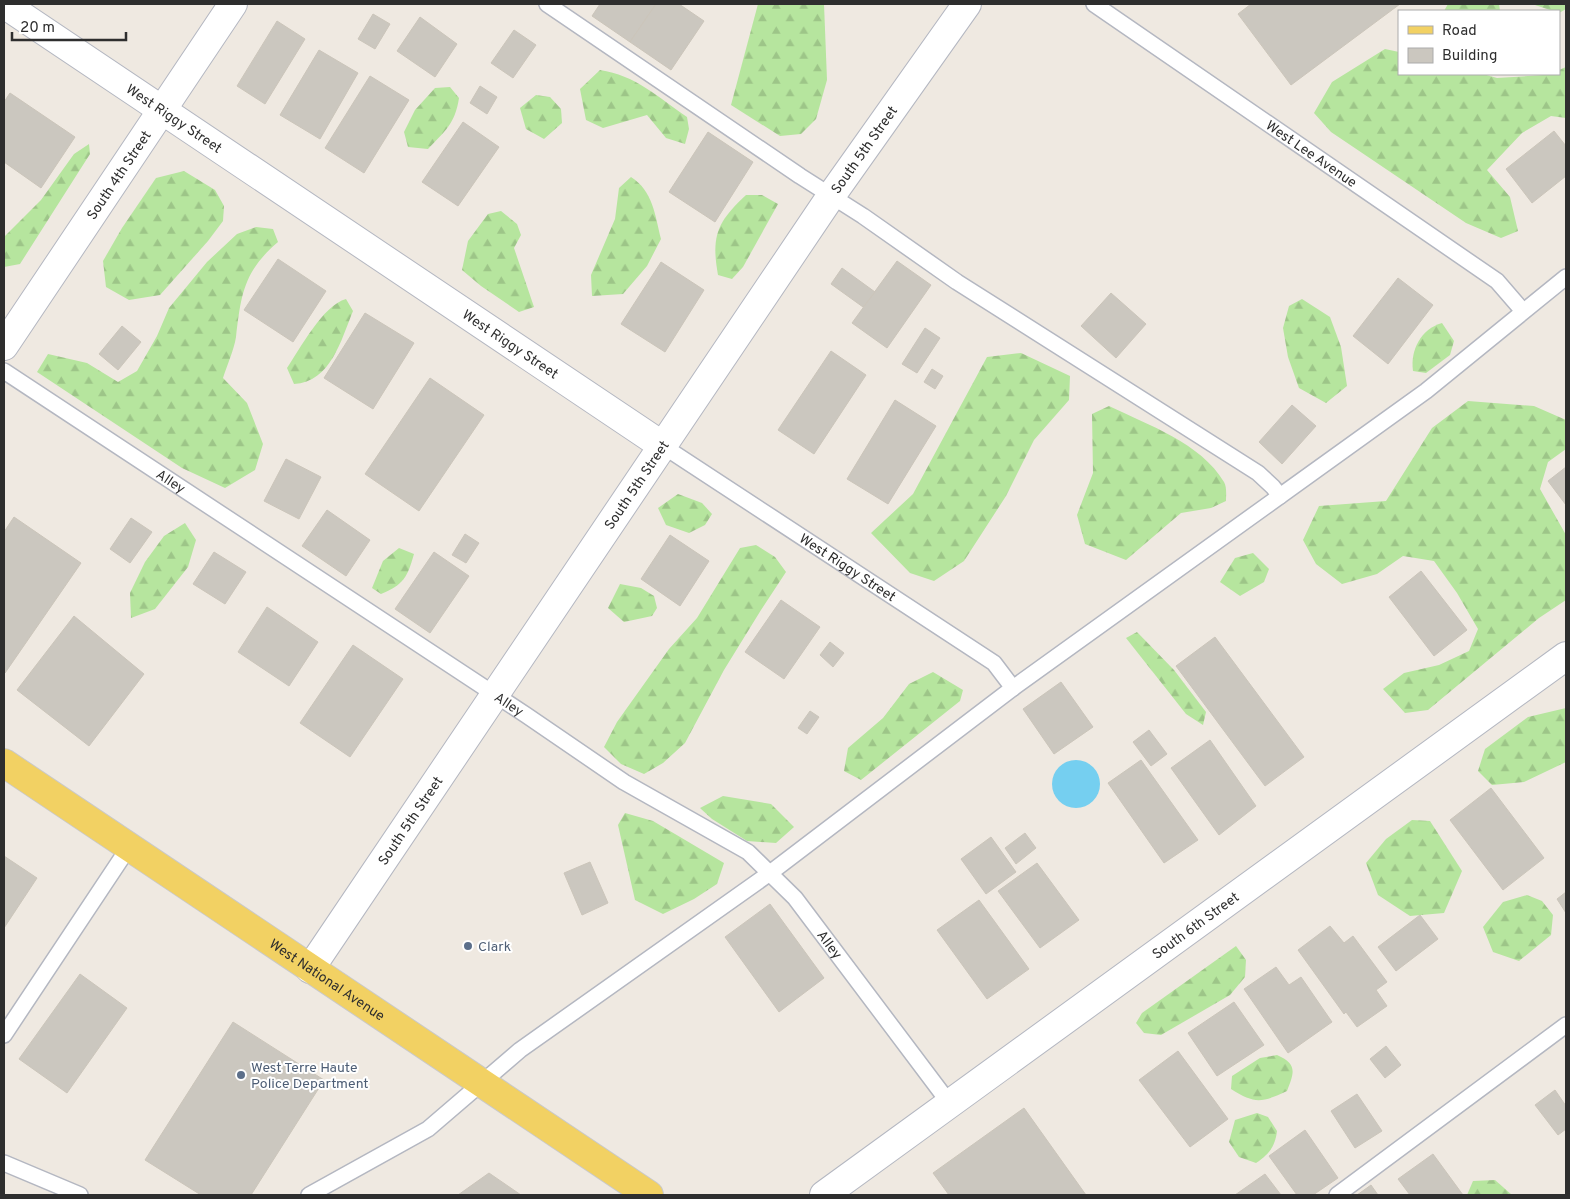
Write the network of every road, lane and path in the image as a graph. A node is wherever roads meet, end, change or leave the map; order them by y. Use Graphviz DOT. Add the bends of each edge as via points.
graph roads {
  1 [pos="4,4"];
  2 [pos="233,4"];
  3 [pos="547,4"];
  4 [pos="967,4"];
  5 [pos="1094,4"];
  6 [pos="162,110"];
  7 [pos="831,196"];
  8 [pos="1566,277"];
  9 [pos="1523,311"];
  10 [pos="4,346"];
  11 [pos="4,371"];
  12 [pos="663,446"];
  13 [pos="1280,496"];
  14 [pos="1566,656"];
  15 [pos="1012,688"];
  16 [pos="496,696"];
  17 [pos="4,763"];
  18 [pos="129,847"];
  19 [pos="770,873"];
  20 [pos="310,969"];
  21 [pos="1566,1025"];
  22 [pos="6,1029"];
  23 [pos="481,1083"];
  24 [pos="950,1104"];
  25 [pos="4,1163"];
  26 [pos="80,1195"];
  27 [pos="309,1195"];
  28 [pos="649,1195"];
  29 [pos="824,1195"];
  30 [pos="1337,1195"];
  1 -- 6 [label="street, West Riggy Street"];
  2 -- 6 [label="street, South 4th Street"];
  3 -- 7 [label="lane"];
  4 -- 7 [label="street, South 5th Street"];
  5 -- 9 [label="lane, West Lee Avenue" via="1497,282"];
  6 -- 10 [label="street, South 4th Street"];
  6 -- 12 [label="street, West Riggy Street"];
  7 -- 12 [label="street, South 5th Street"];
  7 -- 13 [label="lane" via="958,282 1258,474"];
  8 -- 9 [label="lane"];
  9 -- 13 [label="lane" via="1426,391"];
  11 -- 16 [label="lane, Alley"];
  12 -- 15 [label="lane, West Riggy Street" via="994,664"];
  12 -- 16 [label="street, South 5th Street"];
  13 -- 15 [label="lane"];
  14 -- 24 [label="street, South 6th Street"];
  15 -- 19 [label="lane"];
  16 -- 19 [label="lane, Alley" via="624,782 748,852"];
  16 -- 20 [label="street, South 5th Street"];
  17 -- 18 [label="main road, West National Avenue"];
  18 -- 20 [label="main road, West National Avenue"];
  18 -- 22 [label="lane"];
  19 -- 23 [label="lane" via="520,1050"];
  19 -- 24 [label="lane, Alley" via="795,898"];
  20 -- 23 [label="main road, West National Avenue"];
  21 -- 30 [label="lane"];
  23 -- 27 [label="lane" via="428,1129"];
  23 -- 28 [label="main road, West National Avenue"];
  24 -- 29 [label="street, South 6th Street"];
  25 -- 26 [label="lane"];
}
